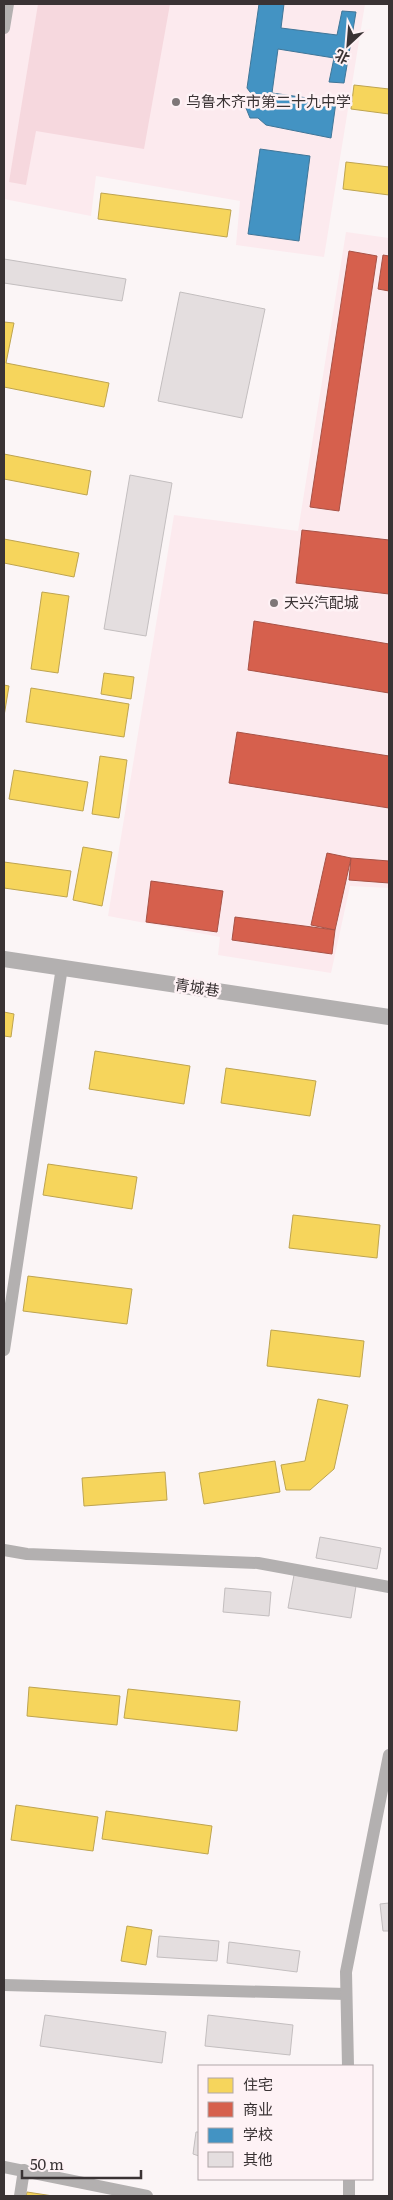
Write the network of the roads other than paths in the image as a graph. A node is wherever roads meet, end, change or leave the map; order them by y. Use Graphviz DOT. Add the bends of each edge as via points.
graph roads {
  1 [pos="8,4"];
  2 [pos="4,28"];
  3 [pos="4,959"];
  4 [pos="62,967"];
  5 [pos="389,1017"];
  6 [pos="4,1350"];
  7 [pos="4,1550"];
  8 [pos="389,1587"];
  9 [pos="389,1755"];
  10 [pos="4,1985"];
  11 [pos="346,1994"];
  12 [pos="348,2065"];
  13 [pos="4,2167"];
  14 [pos="24,2170"];
  15 [pos="349,2180"];
  16 [pos="20,2196"];
  17 [pos="147,2196"];
  18 [pos="349,2196"];
  1 -- 2 [label="street"];
  3 -- 4 [label="street, 青城巷"];
  4 -- 5 [label="street, 青城巷"];
  4 -- 6 [label="street"];
  7 -- 8 [label="street" via="27,1554 258,1563"];
  9 -- 11 [label="street" via="346,1972"];
  10 -- 11 [label="street"];
  11 -- 12 [label="street"];
  13 -- 14 [label="street"];
  14 -- 16 [label="street"];
  14 -- 17 [label="street"];
  15 -- 18 [label="street"];
}
